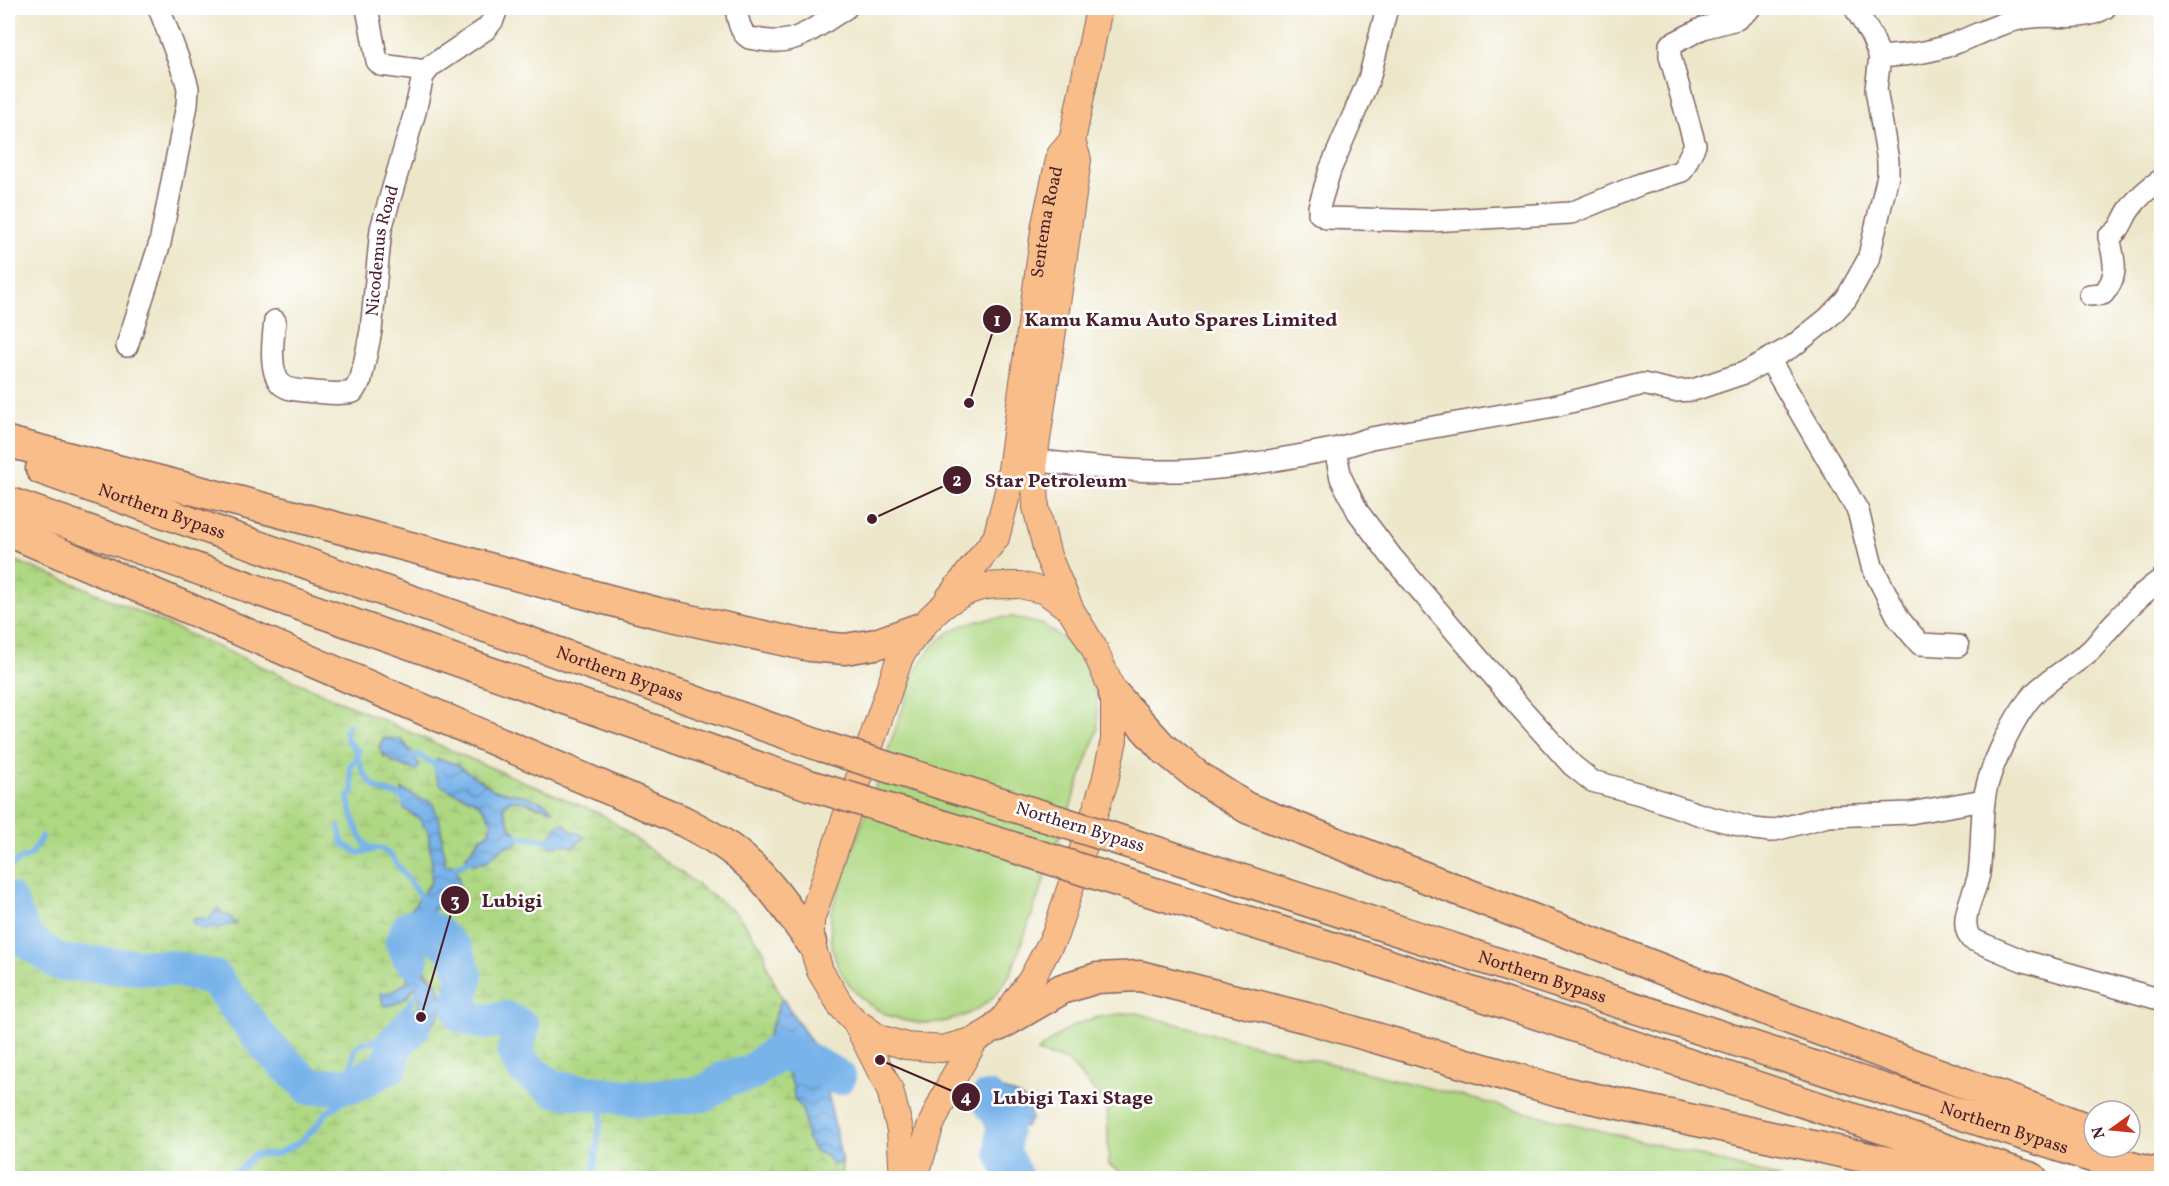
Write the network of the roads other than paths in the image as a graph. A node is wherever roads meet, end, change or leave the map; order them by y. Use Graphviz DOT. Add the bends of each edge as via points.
graph roads {
  1 [pos="159,8"];
  2 [pos="367,8"];
  3 [pos="497,8"];
  4 [pos="736,8"];
  5 [pos="846,8"];
  6 [pos="1100,8"];
  7 [pos="1387,8"];
  8 [pos="1750,8"];
  9 [pos="1855,8"];
  10 [pos="2105,8"];
  11 [pos="1880,57"];
  12 [pos="426,71"];
  13 [pos="1072,141"];
  14 [pos="2162,179"];
  15 [pos="2090,295"];
  16 [pos="275,321"];
  17 [pos="128,345"];
  18 [pos="1769,359"];
  19 [pos="8,442"];
  20 [pos="1339,448"];
  21 [pos="8,457"];
  22 [pos="1034,460"];
  23 [pos="8,502"];
  24 [pos="8,531"];
  25 [pos="2162,579"];
  26 [pos="1071,610"];
  27 [pos="929,619"];
  28 [pos="1958,646"];
  29 [pos="1114,694"];
  30 [pos="1984,800"];
  31 [pos="811,942"];
  32 [pos="2162,1000"];
  33 [pos="854,1020"];
  34 [pos="987,1033"];
  35 [pos="2082,1127"];
  36 [pos="2142,1148"];
  37 [pos="2162,1156"];
  38 [pos="2162,1175"];
  39 [pos="903,1179"];
  40 [pos="915,1179"];
  41 [pos="1961,1179"];
  42 [pos="2032,1179"];
  1 -- 17 [label="street" via="185,77 187,105 160,243"];
  2 -- 12 [label="street" via="377,61"];
  3 -- 12 [label="street" via="486,29"];
  4 -- 5 [label="street" via="745,35 779,42"];
  6 -- 13 [label="main road, Sentema Road"];
  7 -- 8 [label="street" via="1369,80 1330,170 1319,207 1319,213 1327,218 1430,221 1571,213 1682,171 1695,145 1670,45 1703,28 1737,19"];
  9 -- 11 [label="street"];
  10 -- 11 [label="street" via="2090,15 2033,16 2005,21 1955,44"];
  11 -- 18 [label="street" via="1876,88 1888,176 1868,260 1846,298 1827,319"];
  12 -- 16 [label="street, Nicodemus Road" via="381,229 371,331 361,379 353,392 284,387 271,359"];
  13 -- 22 [label="main road, Sentema Road" via="1078,160"];
  13 -- 27 [label="main road, Sentema Road" via="1060,155 1045,224 1008,491 996,537"];
  14 -- 15 [label="street" via="2144,191 2127,212 2120,231 2109,237 2115,265 2112,284 2103,294"];
  18 -- 20 [label="street" via="1744,373 1694,390 1674,391 1642,384 1554,405 1371,438"];
  18 -- 28 [label="street" via="1858,511 1872,566 1899,619 1920,644"];
  19 -- 27 [label="highway" via="658,613 810,646 845,649 876,644"];
  20 -- 22 [label="street" via="1177,471"];
  20 -- 30 [label="street" via="1336,464 1358,513 1520,707 1572,765 1592,781 1701,815 1771,831 1828,816 1910,813"];
  21 -- 38 [label="highway, Northern Bypass, bridge" via="821,746 2081,1154"];
  22 -- 26 [label="main road, Sentema Road" via="1036,507 1046,546"];
  23 -- 42 [label="highway, Northern Bypass, bridge" via="810,785 1377,961"];
  24 -- 31 [label="highway" via="683,821 743,858 777,895"];
  25 -- 30 [label="street" via="2117,619 2094,647 2028,701 2000,749"];
  26 -- 27 [label="main road" via="1045,591 1020,585 986,586 960,594"];
  26 -- 29 [label="main road" via="1094,648"];
  27 -- 31 [label="main road, Sentema Road" via="900,657 818,896 811,920"];
  29 -- 34 [label="main road" via="1114,740 1105,781 1055,935 1031,980"];
  29 -- 35 [label="highway" via="1163,748 1247,808 1787,1018"];
  30 -- 32 [label="street" via="1978,878 1965,921 1971,939 2024,961"];
  31 -- 33 [label="main road" via="830,990"];
  33 -- 34 [label="main road" via="879,1038 906,1046 942,1049"];
  33 -- 39 [label="main road" via="890,1090 900,1130"];
  34 -- 40 [label="main road" via="951,1082 930,1127"];
  34 -- 41 [label="highway" via="1062,989 1097,978 1140,976 1307,1018 1559,1091"];
  36 -- 37 [label="highway"];
}
